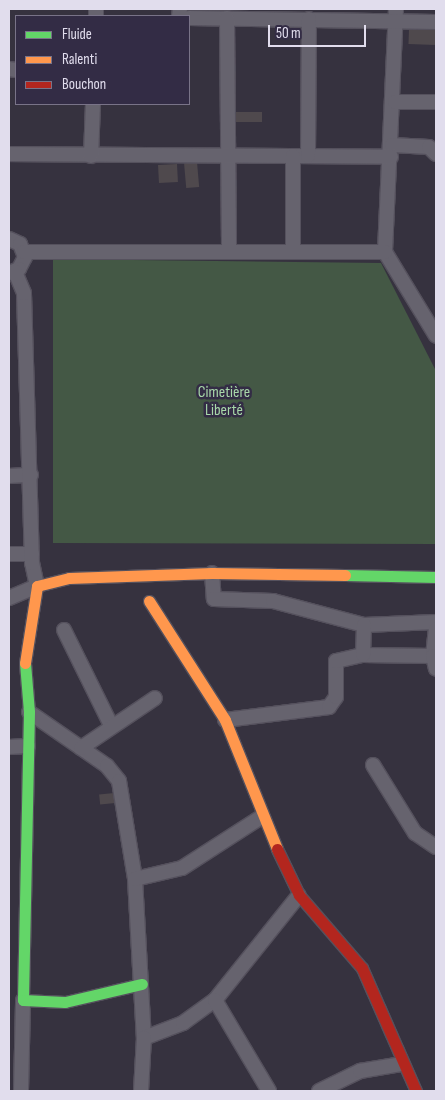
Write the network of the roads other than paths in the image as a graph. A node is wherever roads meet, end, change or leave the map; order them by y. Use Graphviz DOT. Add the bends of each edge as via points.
graph roads {
  1 [pos="396,15"];
  2 [pos="190,18"];
  3 [pos="226,18"];
  4 [pos="309,19"];
  5 [pos="436,22"];
  6 [pos="395,102"];
  7 [pos="436,102"];
  8 [pos="93,105"];
  9 [pos="391,151"];
  10 [pos="9,154"];
  11 [pos="436,154"];
  12 [pos="228,155"];
  13 [pos="91,156"];
  14 [pos="293,156"];
  15 [pos="308,156"];
  16 [pos="9,239"];
  17 [pos="229,251"];
  18 [pos="293,251"];
  19 [pos="24,252"];
  20 [pos="385,252"];
  21 [pos="12,273"];
  22 [pos="436,336"];
  23 [pos="31,475"];
  24 [pos="9,476"];
  25 [pos="9,554"];
  26 [pos="32,554"];
  27 [pos="212,573"];
  28 [pos="436,577"];
  29 [pos="37,586"];
  30 [pos="9,598"];
  31 [pos="149,601"];
  32 [pos="436,622"];
  33 [pos="364,624"];
  34 [pos="436,629"];
  35 [pos="64,630"];
  36 [pos="363,655"];
  37 [pos="434,662"];
  38 [pos="155,698"];
  39 [pos="28,712"];
  40 [pos="225,720"];
  41 [pos="111,725"];
  42 [pos="28,746"];
  43 [pos="9,747"];
  44 [pos="81,748"];
  45 [pos="373,766"];
  46 [pos="261,817"];
  47 [pos="436,847"];
  48 [pos="135,880"];
  49 [pos="299,895"];
  50 [pos="142,984"];
  51 [pos="23,1000"];
  52 [pos="214,1000"];
  53 [pos="144,1038"];
  54 [pos="402,1064"];
  55 [pos="21,1091"];
  56 [pos="141,1091"];
  57 [pos="270,1091"];
  58 [pos="319,1091"];
  59 [pos="416,1091"];
  1 -- 4 [label="street"];
  1 -- 5 [label="street"];
  1 -- 6 [label="street"];
  2 -- 3 [label="street"];
  3 -- 4 [label="street"];
  3 -- 12 [label="street"];
  4 -- 15 [label="street"];
  6 -- 7 [label="street"];
  6 -- 9 [label="street"];
  8 -- 13 [label="street"];
  9 -- 11 [label="street" via="429,147"];
  9 -- 15 [label="street"];
  9 -- 20 [label="street"];
  10 -- 13 [label="street"];
  12 -- 13 [label="street"];
  12 -- 14 [label="street"];
  12 -- 17 [label="street"];
  14 -- 15 [label="street"];
  14 -- 18 [label="street"];
  16 -- 19 [label="street"];
  17 -- 18 [label="street"];
  17 -- 19 [label="street"];
  18 -- 20 [label="street"];
  19 -- 21 [label="street" via="22,266"];
  20 -- 22 [label="street"];
  21 -- 23 [label="street" via="24,293"];
  23 -- 24 [label="street"];
  23 -- 26 [label="street"];
  25 -- 26 [label="street"];
  26 -- 29 [label="street"];
  27 -- 28 [label="street"];
  27 -- 29 [label="street" via="69,578"];
  27 -- 33 [label="street" via="214,599 273,601"];
  29 -- 30 [label="street"];
  29 -- 39 [label="street" via="25,658"];
  31 -- 40 [label="street"];
  32 -- 33 [label="street"];
  33 -- 36 [label="street"];
  34 -- 37 [label="street"];
  35 -- 41 [label="street"];
  36 -- 37 [label="street"];
  36 -- 40 [label="street" via="336,661 336,697 329,707"];
  38 -- 41 [label="street"];
  39 -- 42 [label="street"];
  39 -- 44 [label="street"];
  40 -- 46 [label="street"];
  41 -- 44 [label="street"];
  42 -- 43 [label="street"];
  42 -- 51 [label="street"];
  44 -- 48 [label="street" via="119,782"];
  45 -- 47 [label="street" via="415,833"];
  46 -- 48 [label="street" via="182,868"];
  46 -- 49 [label="street"];
  48 -- 50 [label="street"];
  49 -- 52 [label="street"];
  49 -- 54 [label="street" via="362,968"];
  50 -- 51 [label="street" via="65,1002"];
  50 -- 53 [label="street"];
  51 -- 55 [label="street"];
  52 -- 53 [label="street" via="183,1023"];
  52 -- 57 [label="street"];
  53 -- 56 [label="street"];
  54 -- 58 [label="street" via="360,1071"];
  54 -- 59 [label="street"];
}
